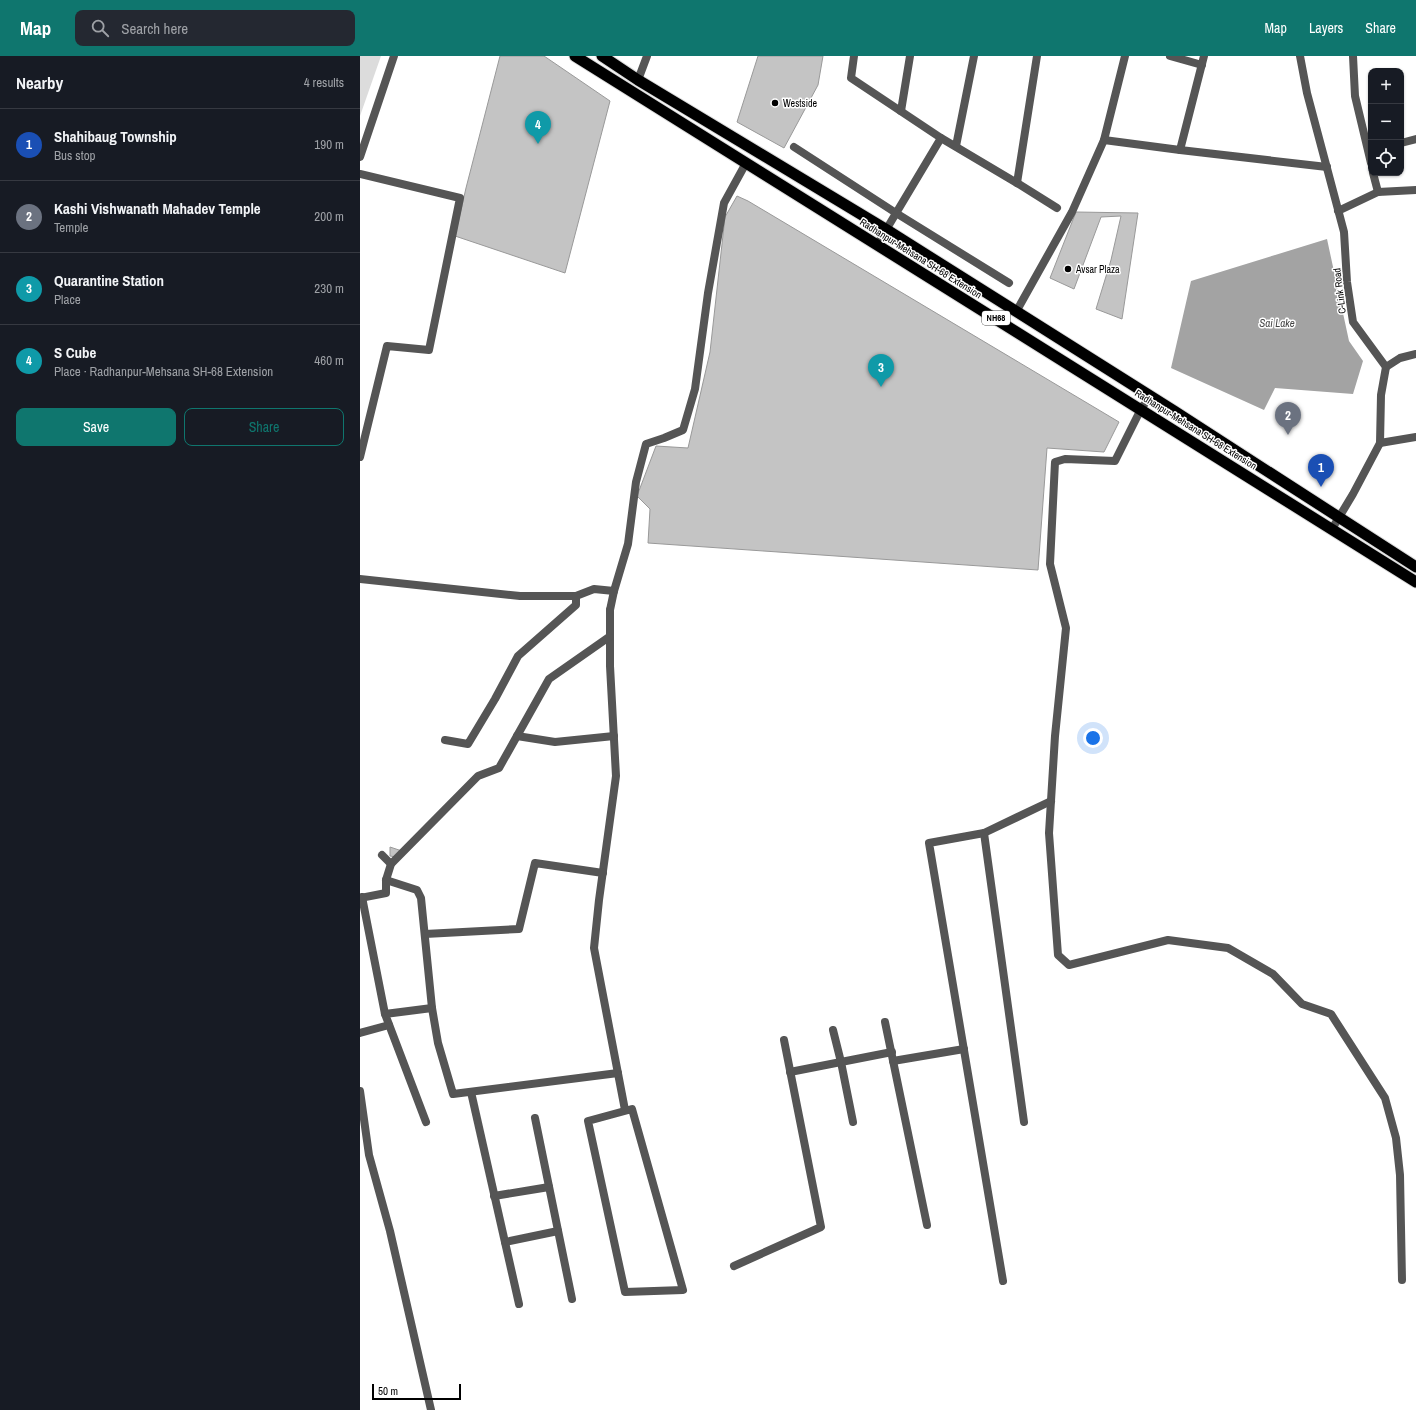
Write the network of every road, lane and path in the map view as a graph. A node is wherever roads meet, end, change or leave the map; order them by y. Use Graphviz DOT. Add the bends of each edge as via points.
graph roads {
  1 [pos="394,56"];
  2 [pos="575,56"];
  3 [pos="602,56"];
  4 [pos="647,56"];
  5 [pos="854,56"];
  6 [pos="910,56"];
  7 [pos="974,56"];
  8 [pos="1038,56"];
  9 [pos="1126,56"];
  10 [pos="1170,56"];
  11 [pos="1204,56"];
  12 [pos="1300,56"];
  13 [pos="1353,56"];
  14 [pos="1202,65"];
  15 [pos="638,80"];
  16 [pos="901,111"];
  17 [pos="941,138"];
  18 [pos="1416,139"];
  19 [pos="1104,140"];
  20 [pos="1404,142"];
  21 [pos="1368,143"];
  22 [pos="956,146"];
  23 [pos="794,147"];
  24 [pos="1180,150"];
  25 [pos="360,157"];
  26 [pos="746,163"];
  27 [pos="1327,168"];
  28 [pos="360,174"];
  29 [pos="1374,176"];
  30 [pos="1017,183"];
  31 [pos="1378,192"];
  32 [pos="1416,193"];
  33 [pos="1057,208"];
  34 [pos="1338,211"];
  35 [pos="896,213"];
  36 [pos="886,230"];
  37 [pos="878,245"];
  38 [pos="1009,283"];
  39 [pos="1016,312"];
  40 [pos="1416,354"];
  41 [pos="1386,367"];
  42 [pos="1150,396"];
  43 [pos="1141,409"];
  44 [pos="1416,437"];
  45 [pos="1380,443"];
  46 [pos="360,457"];
  47 [pos="1339,517"];
  48 [pos="1332,529"];
  49 [pos="1416,567"];
  50 [pos="360,579"];
  51 [pos="1416,582"];
  52 [pos="614,591"];
  53 [pos="576,596"];
  54 [pos="609,636"];
  55 [pos="517,736"];
  56 [pos="614,736"];
  57 [pos="445,740"];
  58 [pos="1051,801"];
  59 [pos="984,833"];
  60 [pos="382,855"];
  61 [pos="391,864"];
  62 [pos="603,873"];
  63 [pos="386,880"];
  64 [pos="361,898"];
  65 [pos="425,934"];
  66 [pos="432,1008"];
  67 [pos="385,1014"];
  68 [pos="885,1022"];
  69 [pos="389,1025"];
  70 [pos="833,1030"];
  71 [pos="360,1033"];
  72 [pos="784,1040"];
  73 [pos="964,1049"];
  74 [pos="892,1052"];
  75 [pos="893,1061"];
  76 [pos="841,1062"];
  77 [pos="790,1072"];
  78 [pos="618,1073"];
  79 [pos="360,1091"];
  80 [pos="471,1092"];
  81 [pos="626,1110"];
  82 [pos="535,1118"];
  83 [pos="426,1122"];
  84 [pos="853,1122"];
  85 [pos="1024,1122"];
  86 [pos="549,1187"];
  87 [pos="494,1196"];
  88 [pos="927,1225"];
  89 [pos="558,1231"];
  90 [pos="504,1242"];
  91 [pos="734,1266"];
  92 [pos="1402,1280"];
  93 [pos="1003,1281"];
  94 [pos="572,1299"];
  95 [pos="519,1304"];
  96 [pos="431,1410"];
  1 -- 25 [label="street"];
  2 -- 26 [label="highway, Radhanpur-Mehsana SH-68 Extension / NH68"];
  3 -- 15 [label="highway, NH68"];
  4 -- 15 [label="street"];
  5 -- 16 [label="street" via="851,78"];
  6 -- 16 [label="street"];
  7 -- 22 [label="street"];
  8 -- 30 [label="street"];
  9 -- 19 [label="street"];
  10 -- 14 [label="street"];
  11 -- 14 [label="street"];
  12 -- 27 [label="street, C-Link Road"];
  13 -- 21 [label="street" via="1355,96"];
  14 -- 24 [label="street"];
  15 -- 36 [label="highway, NH68"];
  16 -- 17 [label="street"];
  17 -- 22 [label="street"];
  17 -- 35 [label="street"];
  18 -- 20 [label="street"];
  19 -- 24 [label="street"];
  19 -- 39 [label="street" via="1072,212"];
  22 -- 30 [label="street"];
  23 -- 35 [label="street"];
  24 -- 27 [label="street"];
  26 -- 37 [label="highway, Radhanpur-Mehsana SH-68 Extension / NH68"];
  26 -- 52 [label="street" via="724,203 695,389 683,430 646,444 636,482 628,544"];
  27 -- 34 [label="street, C-Link Road"];
  28 -- 46 [label="street" via="460,198 429,350 387,346"];
  29 -- 31 [label="street"];
  30 -- 33 [label="street"];
  31 -- 32 [label="street"];
  31 -- 34 [label="street"];
  34 -- 41 [label="street, C-Link Road" via="1344,232 1353,322"];
  35 -- 36 [label="street"];
  35 -- 38 [label="street"];
  36 -- 37 [label="street"];
  36 -- 39 [label="highway, NH68"];
  37 -- 43 [label="highway, Radhanpur-Mehsana SH-68 Extension / NH68"];
  39 -- 42 [label="highway, NH68"];
  40 -- 41 [label="street" via="1400,358"];
  41 -- 45 [label="street" via="1381,395"];
  42 -- 43 [label="street"];
  42 -- 47 [label="highway, NH68"];
  43 -- 48 [label="highway, Radhanpur-Mehsana SH-68 Extension / NH68"];
  43 -- 58 [label="street" via="1115,461 1065,459 1055,462 1050,564 1066,628"];
  44 -- 45 [label="street"];
  45 -- 47 [label="street"];
  47 -- 48 [label="street"];
  47 -- 49 [label="highway, NH68"];
  48 -- 51 [label="highway, Radhanpur-Mehsana SH-68 Extension / NH68"];
  50 -- 53 [label="street" via="520,596"];
  52 -- 53 [label="street" via="594,588"];
  52 -- 54 [label="street"];
  53 -- 57 [label="street" via="576,605 518,656 468,744"];
  54 -- 55 [label="street" via="549,679"];
  54 -- 56 [label="street"];
  55 -- 56 [label="street" via="555,742"];
  55 -- 61 [label="street" via="499,768 478,776"];
  56 -- 62 [label="street" via="616,776"];
  58 -- 59 [label="street"];
  58 -- 92 [label="street" via="1049,833 1058,956 1069,965 1168,940 1228,948 1273,974 1302,1004 1331,1014 1386,1098 1396,1138 1400,1175"];
  59 -- 73 [label="street" via="929,843"];
  59 -- 85 [label="street"];
  60 -- 61 [label="street"];
  61 -- 63 [label="street"];
  62 -- 65 [label="street" via="535,863 519,929"];
  62 -- 78 [label="street" via="594,948"];
  63 -- 64 [label="street" via="386,894"];
  63 -- 65 [label="street" via="417,890 421,898"];
  64 -- 67 [label="street"];
  65 -- 66 [label="street"];
  66 -- 67 [label="street"];
  66 -- 80 [label="street" via="438,1043 453,1094"];
  67 -- 69 [label="street"];
  68 -- 74 [label="street"];
  69 -- 71 [label="street"];
  69 -- 83 [label="street"];
  70 -- 76 [label="street"];
  72 -- 77 [label="street"];
  73 -- 75 [label="street"];
  73 -- 93 [label="street"];
  74 -- 75 [label="street"];
  74 -- 76 [label="street"];
  75 -- 88 [label="street"];
  76 -- 77 [label="street"];
  76 -- 84 [label="street"];
  77 -- 91 [label="street" via="821,1227"];
  78 -- 80 [label="street"];
  78 -- 81 [label="street"];
  79 -- 96 [label="street" via="369,1155 390,1230"];
  80 -- 87 [label="street"];
  81 -- 81 [label="street" via="632,1109 684,1290 625,1292 588,1120"];
  82 -- 86 [label="street"];
  86 -- 87 [label="street"];
  86 -- 89 [label="street"];
  87 -- 90 [label="street"];
  89 -- 90 [label="street"];
  89 -- 94 [label="street"];
  90 -- 95 [label="street"];
}
